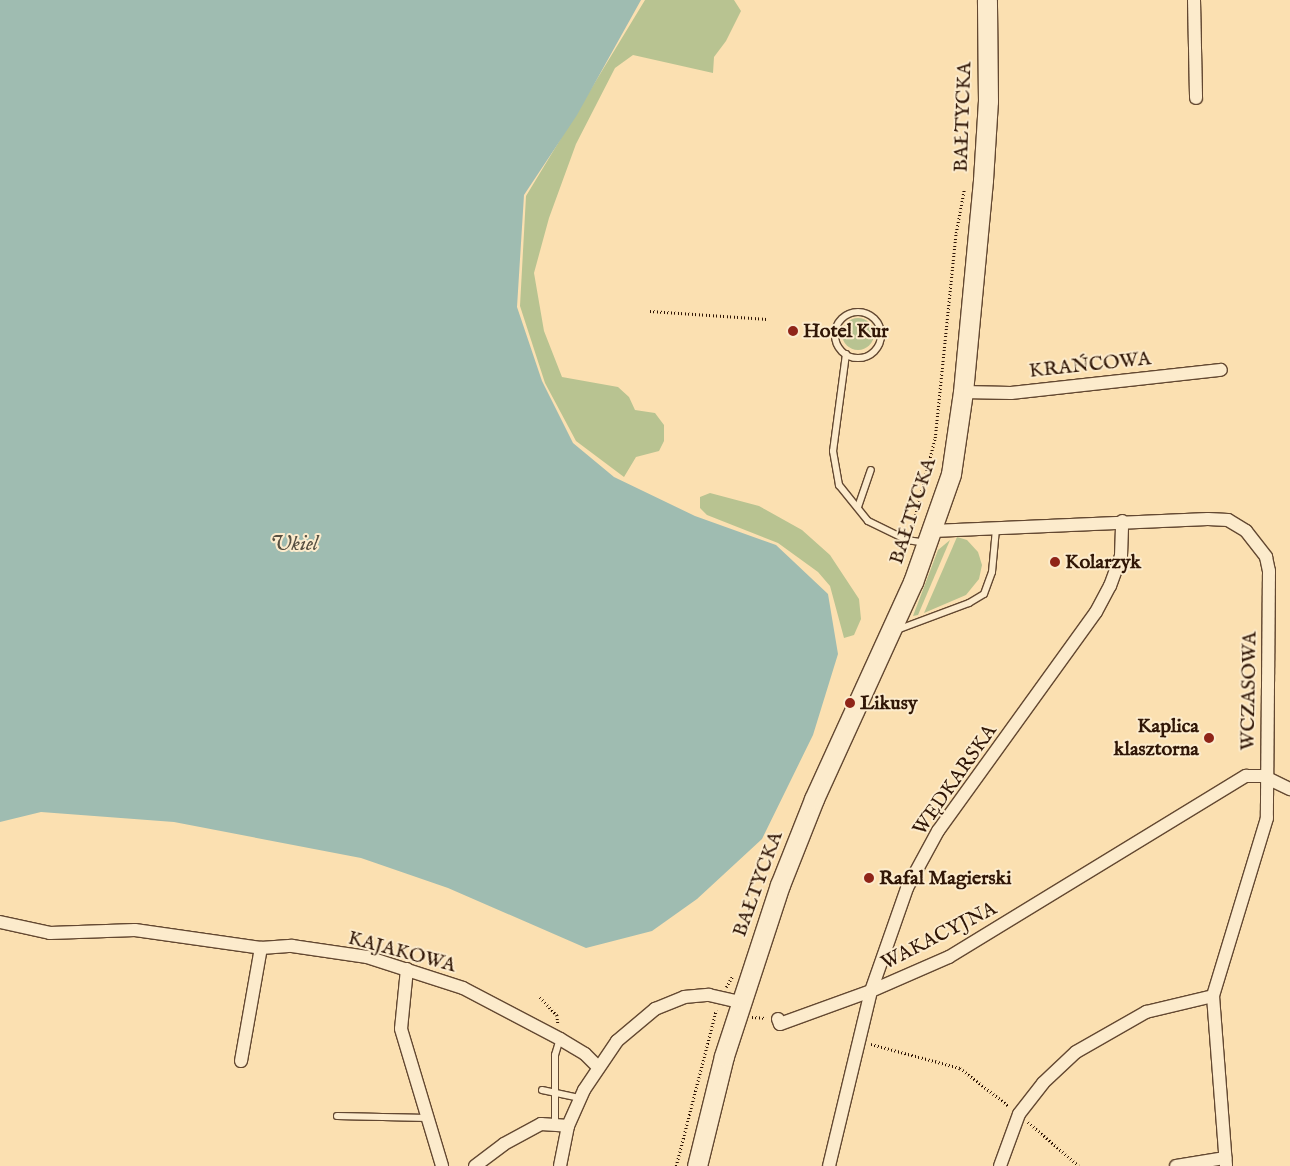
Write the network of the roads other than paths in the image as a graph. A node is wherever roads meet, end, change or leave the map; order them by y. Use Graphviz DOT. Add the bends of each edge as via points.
graph roads {
  1 [pos="987,0"];
  2 [pos="1194,0"];
  3 [pos="1196,98"];
  4 [pos="846,354"];
  5 [pos="1221,370"];
  6 [pos="963,392"];
  7 [pos="871,470"];
  8 [pos="858,508"];
  9 [pos="1122,521"];
  10 [pos="996,529"];
  11 [pos="931,538"];
  12 [pos="891,632"];
  13 [pos="1266,777"];
  14 [pos="1290,789"];
  15 [pos="0,922"];
  16 [pos="261,948"];
  17 [pos="407,969"];
  18 [pos="871,991"];
  19 [pos="1213,996"];
  20 [pos="745,1010"];
  21 [pos="778,1019"];
  22 [pos="560,1039"];
  23 [pos="241,1061"];
  24 [pos="598,1066"];
  25 [pos="542,1090"];
  26 [pos="555,1091"];
  27 [pos="580,1098"];
  28 [pos="337,1116"];
  29 [pos="429,1118"];
  30 [pos="555,1122"];
  31 [pos="568,1126"];
  32 [pos="1225,1162"];
  33 [pos="442,1166"];
  34 [pos="475,1166"];
  35 [pos="560,1166"];
  36 [pos="697,1166"];
  37 [pos="829,1166"];
  38 [pos="1000,1166"];
  39 [pos="1176,1166"];
  1 -- 6 [label="main road, BAŁTYCKA" via="987,131"];
  2 -- 3 [label="street"];
  4 -- 4 [label="lane" via="836,343 839,322 858,312 872,317 880,330 874,351 860,358"];
  4 -- 8 [label="lane" via="833,451 839,484"];
  5 -- 6 [label="street, KRAŃCOWA" via="1011,392"];
  6 -- 11 [label="main road, BAŁTYCKA" via="951,474"];
  7 -- 8 [label="lane"];
  8 -- 11 [label="lane" via="868,520 908,541"];
  9 -- 10 [label="street, WCZASOWA"];
  9 -- 13 [label="street, WCZASOWA" via="1228,520 1246,531 1266,557 1270,571"];
  9 -- 18 [label="street, WĘDKARSKA" via="1121,556 1110,586 1036,698 938,831 907,888"];
  10 -- 11 [label="street, WCZASOWA"];
  10 -- 12 [label="lane" via="992,572 984,594 969,604"];
  11 -- 12 [label="main road, BAŁTYCKA"];
  12 -- 20 [label="main road, BAŁTYCKA" via="814,799"];
  13 -- 14 [label="street"];
  13 -- 18 [label="street, WAKACYJNA" via="1256,774 1239,778 949,957"];
  13 -- 19 [label="street, WCZASOWA" via="1267,818 1263,837"];
  15 -- 16 [label="street, KAJAKOWA" via="50,933 136,930"];
  16 -- 17 [label="street, KAJAKOWA" via="292,946 367,957"];
  16 -- 23 [label="street"];
  17 -- 22 [label="street, KAJAKOWA" via="463,988"];
  17 -- 29 [label="street" via="400,1029"];
  18 -- 21 [label="street, WAKACYJNA" via="780,1024"];
  18 -- 37 [label="street, WĘDKARSKA"];
  19 -- 32 [label="street, WCZASOWA"];
  19 -- 38 [label="street" via="1146,1012 1076,1052 1043,1083 1019,1114"];
  20 -- 24 [label="street" via="721,998 684,997 655,1009 617,1040"];
  20 -- 36 [label="main road, BAŁTYCKA" via="709,1112"];
  22 -- 24 [label="street, KAJAKOWA"];
  22 -- 26 [label="lane" via="555,1055"];
  24 -- 27 [label="street"];
  25 -- 26 [label="lane"];
  26 -- 27 [label="lane"];
  26 -- 30 [label="lane"];
  27 -- 31 [label="street"];
  28 -- 29 [label="lane"];
  29 -- 33 [label="street"];
  30 -- 31 [label="street"];
  30 -- 34 [label="street" via="534,1128 504,1144"];
  31 -- 35 [label="street"];
  32 -- 39 [label="street"];
}
